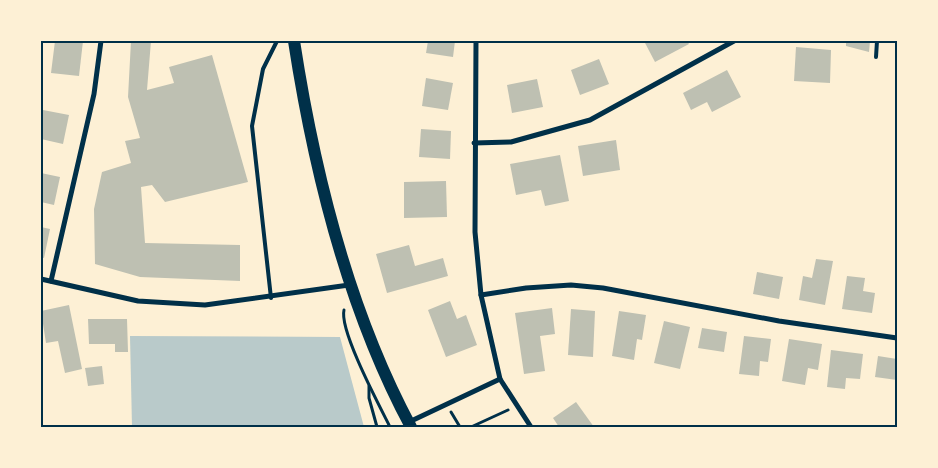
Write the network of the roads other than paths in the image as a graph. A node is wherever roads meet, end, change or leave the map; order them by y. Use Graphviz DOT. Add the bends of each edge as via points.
graph roads {
  1 [pos="101,41"];
  2 [pos="277,41"];
  3 [pos="294,41"];
  4 [pos="476,41"];
  5 [pos="734,41"];
  6 [pos="877,41"];
  7 [pos="876,57"];
  8 [pos="474,143"];
  9 [pos="41,279"];
  10 [pos="51,281"];
  11 [pos="351,285"];
  12 [pos="480,295"];
  13 [pos="271,298"];
  14 [pos="897,338"];
  15 [pos="500,379"];
  16 [pos="410,425"];
  17 [pos="531,427"];
  1 -- 10 [label="street" via="94,94"];
  2 -- 13 [label="lane" via="263,69 252,126"];
  3 -- 11 [label="main road" via="317,169"];
  4 -- 8 [label="street"];
  5 -- 8 [label="street" via="590,120 511,142"];
  6 -- 7 [label="lane"];
  8 -- 12 [label="street" via="474,232"];
  9 -- 10 [label="street"];
  10 -- 13 [label="street" via="138,301 205,305"];
  11 -- 13 [label="street"];
  11 -- 16 [label="main road"];
  12 -- 14 [label="street" via="571,285 604,288 778,321"];
  12 -- 15 [label="street"];
  15 -- 16 [label="street"];
  15 -- 17 [label="street"];
}
